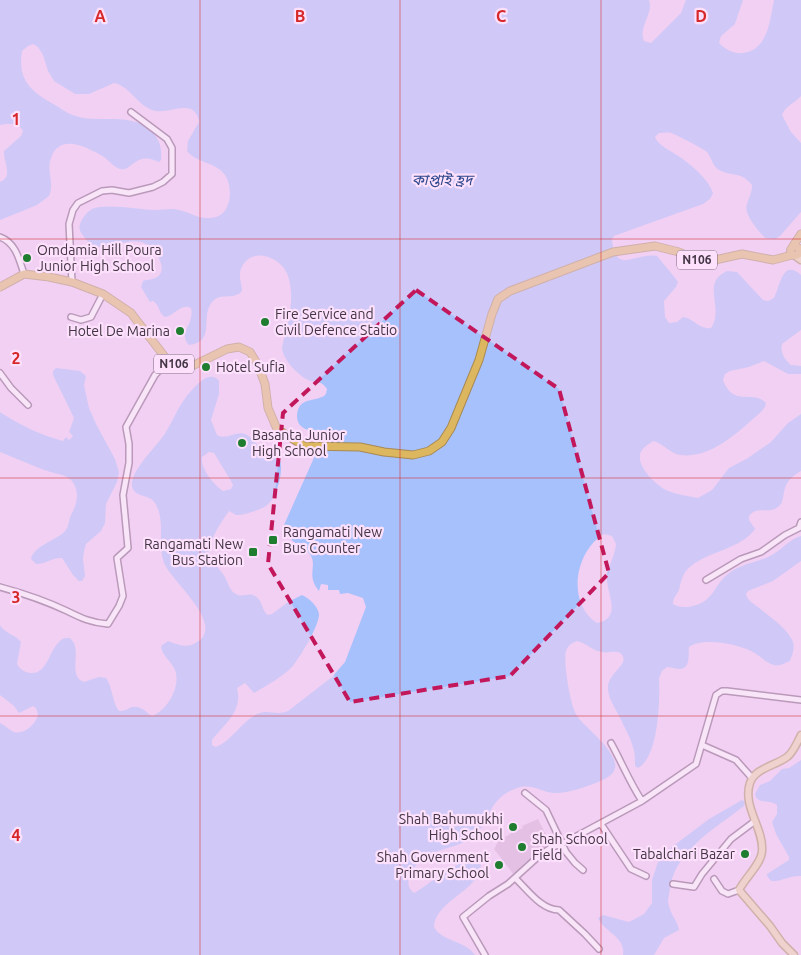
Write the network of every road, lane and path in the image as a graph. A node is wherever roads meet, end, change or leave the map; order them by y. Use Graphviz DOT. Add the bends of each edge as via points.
graph roads {
  1 [pos="131,112"];
  2 [pos="800,236"];
  3 [pos="0,238"];
  4 [pos="796,253"];
  5 [pos="24,274"];
  6 [pos="72,282"];
  7 [pos="0,287"];
  8 [pos="103,294"];
  9 [pos="71,317"];
  10 [pos="168,362"];
  11 [pos="0,373"];
  12 [pos="28,405"];
  13 [pos="801,522"];
  14 [pos="706,580"];
  15 [pos="0,587"];
  16 [pos="801,700"];
  17 [pos="801,734"];
  18 [pos="611,743"];
  19 [pos="702,745"];
  20 [pos="752,778"];
  21 [pos="525,793"];
  22 [pos="642,801"];
  23 [pos="755,821"];
  24 [pos="600,824"];
  25 [pos="562,844"];
  26 [pos="583,870"];
  27 [pos="646,876"];
  28 [pos="515,878"];
  29 [pos="699,879"];
  30 [pos="714,879"];
  31 [pos="706,880"];
  32 [pos="673,884"];
  33 [pos="739,890"];
  34 [pos="599,949"];
  35 [pos="485,955"];
  36 [pos="794,955"];
  1 -- 6 [label="street" via="171,144 172,174 147,189 129,193 102,191 78,203 69,224"];
  2 -- 4 [label="highway, N106"];
  3 -- 5 [label="street" via="12,244"];
  4 -- 10 [label="highway, N106" via="773,260 742,254 710,261 655,246 613,252 510,291 498,299 480,360 451,428 442,442 429,451 413,455 360,447 304,446 277,429 268,408 266,384 258,366 250,352 239,347 226,349 186,369"];
  5 -- 6 [label="highway, N106"];
  5 -- 7 [label="highway"];
  6 -- 8 [label="highway, N106"];
  8 -- 9 [label="street" via="90,317 81,320"];
  8 -- 10 [label="highway, N106" via="131,313"];
  10 -- 15 [label="street" via="155,375 126,427 129,463 123,495 128,548 117,558 123,596 108,624 82,619"];
  11 -- 12 [label="street"];
  13 -- 14 [label="street" via="799,528 761,552 741,559"];
  16 -- 19 [label="street" via="722,691 712,704"];
  17 -- 20 [label="main road" via="788,757"];
  18 -- 22 [label="street"];
  19 -- 20 [label="street" via="736,760"];
  19 -- 22 [label="street" via="696,764"];
  20 -- 23 [label="main road" via="748,792"];
  21 -- 25 [label="street" via="546,810"];
  22 -- 24 [label="street"];
  23 -- 29 [label="street" via="731,839"];
  23 -- 33 [label="main road" via="762,853"];
  24 -- 25 [label="street"];
  24 -- 27 [label="street" via="631,870"];
  25 -- 26 [label="street" via="570,858"];
  25 -- 28 [label="street" via="540,855"];
  28 -- 34 [label="street" via="545,906 559,910"];
  28 -- 35 [label="street" via="463,917"];
  29 -- 31 [label="street"];
  29 -- 32 [label="street" via="694,887"];
  30 -- 33 [label="street" via="728,894"];
  33 -- 36 [label="main road"];
}
